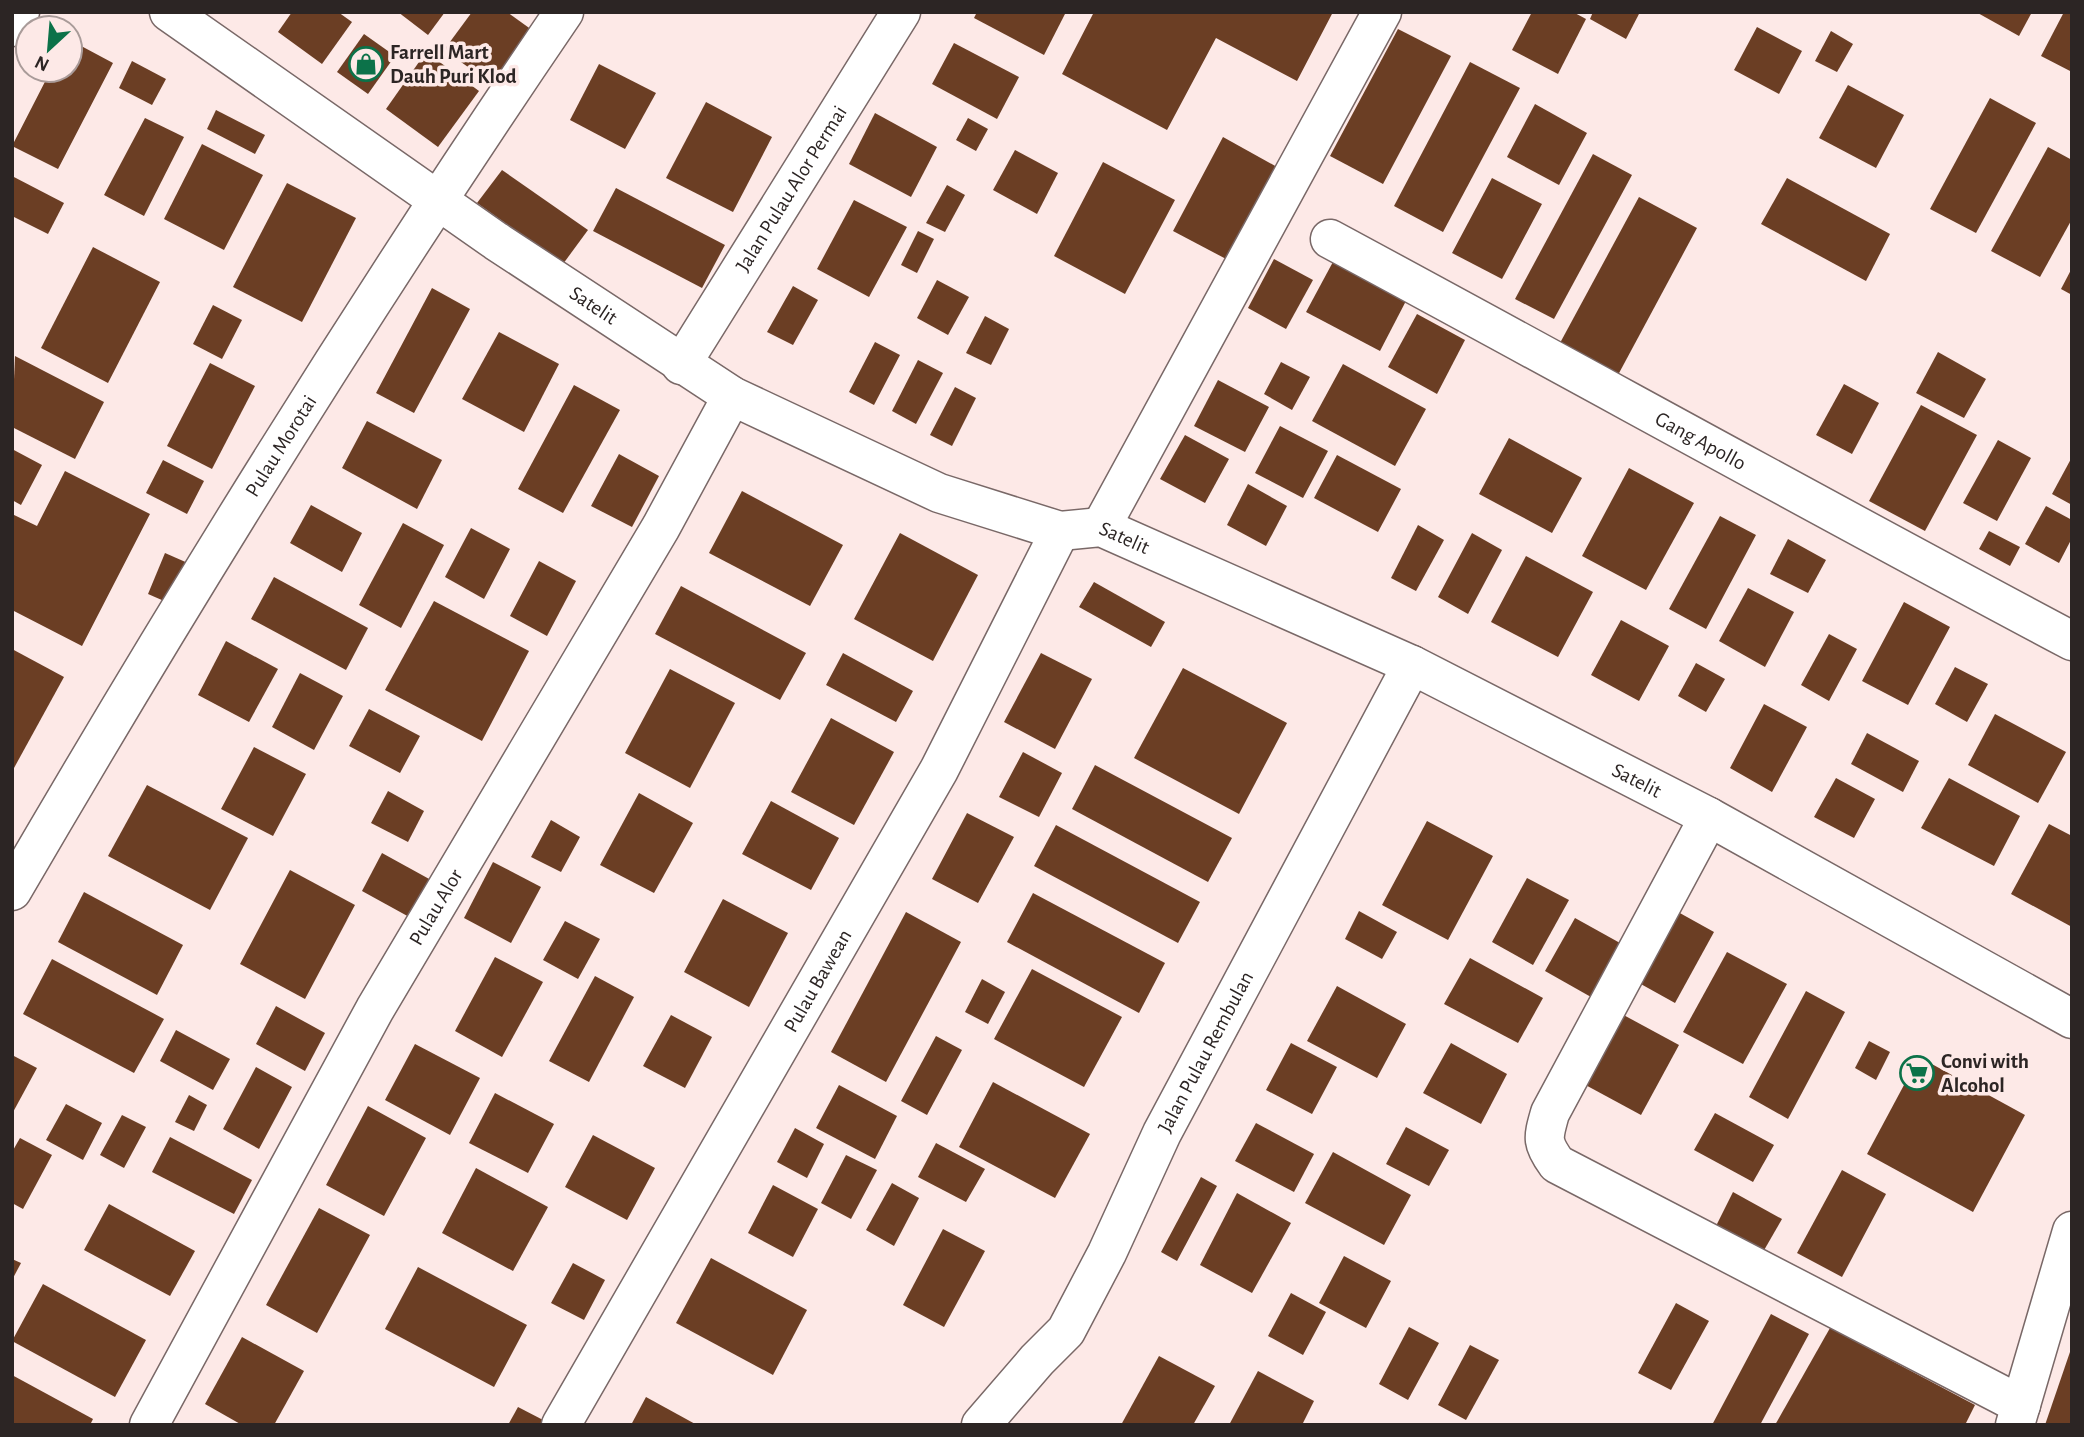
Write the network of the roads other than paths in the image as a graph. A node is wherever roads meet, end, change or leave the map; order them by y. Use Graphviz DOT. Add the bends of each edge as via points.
graph roads {
  1 [pos="20,12"];
  2 [pos="169,12"];
  3 [pos="564,12"];
  4 [pos="901,12"];
  5 [pos="1382,12"];
  6 [pos="12,26"];
  7 [pos="436,199"];
  8 [pos="1329,239"];
  9 [pos="681,365"];
  10 [pos="732,396"];
  11 [pos="1101,527"];
  12 [pos="1060,531"];
  13 [pos="2072,641"];
  14 [pos="1412,665"];
  15 [pos="1709,817"];
  16 [pos="12,891"];
  17 [pos="2072,1019"];
  18 [pos="2072,1231"];
  19 [pos="2018,1415"];
  20 [pos="149,1425"];
  21 [pos="561,1425"];
  22 [pos="981,1425"];
  1 -- 6 [label="street"];
  2 -- 7 [label="street, Satelit"];
  3 -- 7 [label="street, Pulau Morotai"];
  4 -- 9 [label="street, Jalan Pulau Alor Permai"];
  5 -- 11 [label="street"];
  7 -- 9 [label="street, Satelit"];
  7 -- 16 [label="street, Pulau Morotai" via="153,648"];
  8 -- 13 [label="street, Gang Apollo"];
  9 -- 10 [label="street, Satelit"];
  10 -- 12 [label="street, Satelit" via="939,493"];
  10 -- 20 [label="street, Pulau Alor" via="660,527 375,1009"];
  11 -- 12 [label="street, Satelit"];
  11 -- 14 [label="street, Satelit"];
  12 -- 21 [label="street, Pulau Bawean" via="932,782"];
  14 -- 15 [label="street, Satelit"];
  14 -- 22 [label="street, Jalan Pulau Rembulan" via="1162,1133 1066,1331"];
  15 -- 17 [label="street, Satelit"];
  15 -- 19 [label="street" via="1550,1113 1543,1138 1547,1151 1557,1164"];
  18 -- 19 [label="street"];
}
